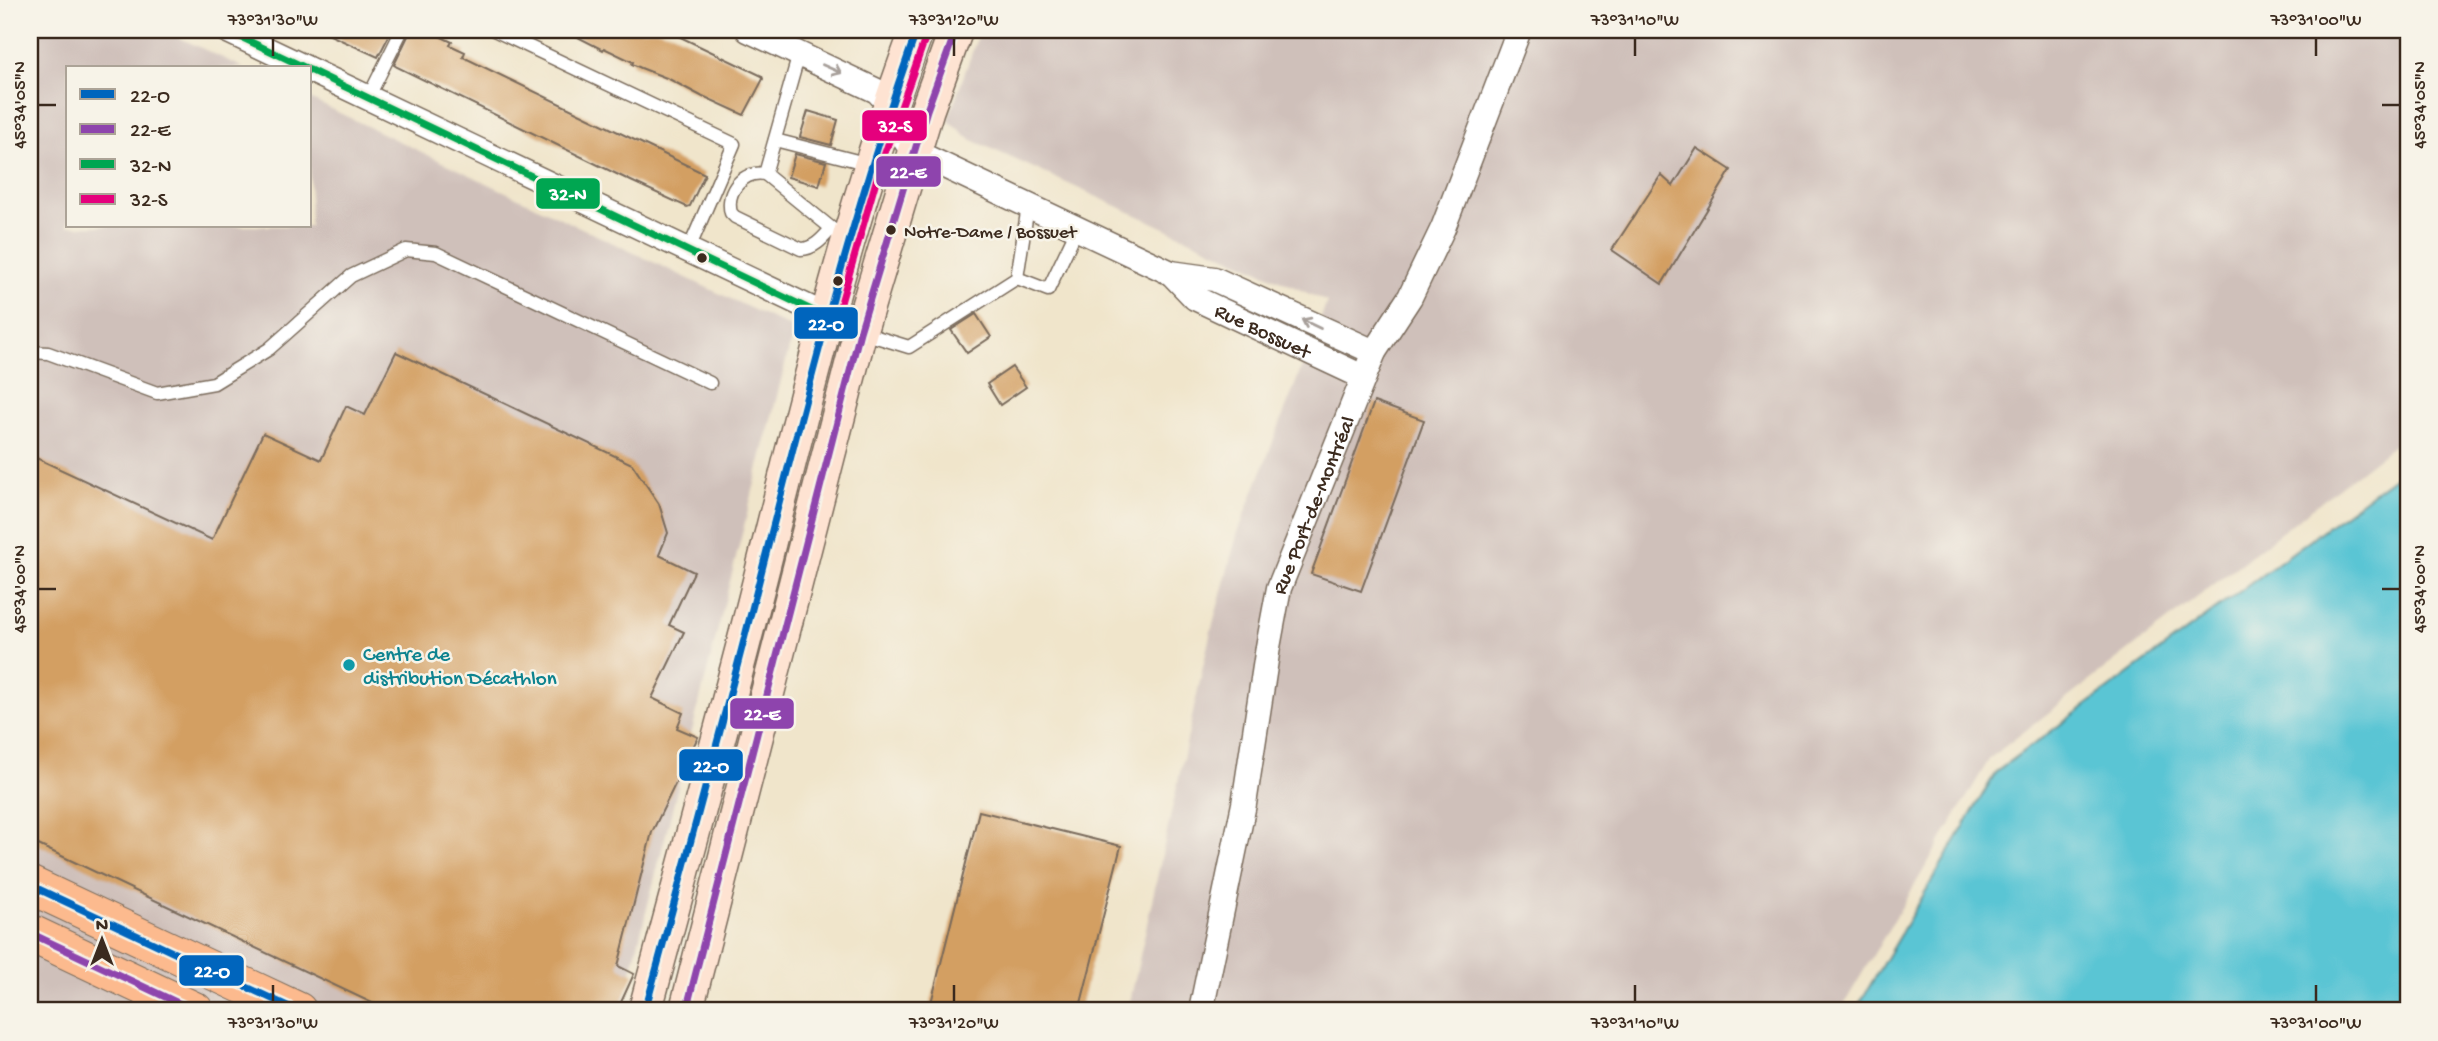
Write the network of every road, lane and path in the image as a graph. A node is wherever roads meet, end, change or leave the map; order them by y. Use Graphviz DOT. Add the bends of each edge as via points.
graph roads {
  1 [pos="226,30"];
  2 [pos="402,30"];
  3 [pos="494,30"];
  4 [pos="748,30"];
  5 [pos="918,30"];
  6 [pos="956,30"];
  7 [pos="1519,30"];
  8 [pos="779,36"];
  9 [pos="799,54"];
  10 [pos="302,66"];
  11 [pos="312,71"];
  12 [pos="368,98"];
  13 [pos="889,105"];
  14 [pos="775,140"];
  15 [pos="915,152"];
  16 [pos="870,164"];
  17 [pos="765,174"];
  18 [pos="1028,206"];
  19 [pos="1077,229"];
  20 [pos="839,235"];
  21 [pos="688,251"];
  22 [pos="1171,273"];
  23 [pos="1017,278"];
  24 [pos="826,317"];
  25 [pos="859,332"];
  26 [pos="30,352"];
  27 [pos="1374,352"];
  28 [pos="1363,377"];
  29 [pos="710,383"];
  30 [pos="739,662"];
  31 [pos="772,671"];
  32 [pos="31,888"];
  33 [pos="30,933"];
  34 [pos="147,941"];
  35 [pos="129,981"];
  36 [pos="195,1011"];
  37 [pos="298,1011"];
  38 [pos="645,1011"];
  39 [pos="686,1011"];
  40 [pos="1201,1011"];
  1 -- 10 [label="street"];
  2 -- 12 [label="lane"];
  3 -- 21 [label="lane" via="734,144"];
  4 -- 8 [label="street"];
  5 -- 13 [label="main road"];
  6 -- 15 [label="main road"];
  7 -- 27 [label="street, Rue Port-de-Montréal" via="1443,228 1410,297"];
  8 -- 9 [label="street"];
  9 -- 13 [label="street, one-way" via="866,85"];
  9 -- 14 [label="lane"];
  11 -- 12 [label="street"];
  12 -- 21 [label="street"];
  13 -- 15 [label="street" via="900,133"];
  13 -- 16 [label="main road"];
  14 -- 16 [label="lane"];
  14 -- 17 [label="lane"];
  15 -- 18 [label="street, Rue Bossuet"];
  15 -- 25 [label="main road"];
  16 -- 20 [label="main road"];
  17 -- 20 [label="lane"];
  17 -- 20 [label="lane" via="750,173 742,178 730,199 735,218 801,249"];
  18 -- 19 [label="street, Rue Bossuet"];
  18 -- 23 [label="lane"];
  19 -- 22 [label="street, Rue Bossuet"];
  19 -- 23 [label="lane" via="1048,290"];
  20 -- 24 [label="main road"];
  21 -- 24 [label="street"];
  27 -- 22 [label="street, Rue Bossuet, one-way" via="1214,279"];
  22 -- 28 [label="street, Rue Bossuet" via="1195,299"];
  23 -- 25 [label="lane" via="909,347"];
  24 -- 25 [label="street"];
  24 -- 30 [label="main road"];
  25 -- 31 [label="main road"];
  26 -- 29 [label="lane" via="48,353 157,393 214,383 269,349 351,276 406,250 436,253"];
  27 -- 28 [label="street, Rue Port-de-Montréal"];
  28 -- 40 [label="street, Rue Port-de-Montréal" via="1279,588 1244,804"];
  30 -- 31 [label="main road"];
  30 -- 38 [label="main road"];
  31 -- 39 [label="main road"];
  32 -- 34 [label="main road"];
  33 -- 35 [label="main road"];
  34 -- 35 [label="main road"];
  34 -- 37 [label="main road"];
  35 -- 36 [label="main road"];
}
